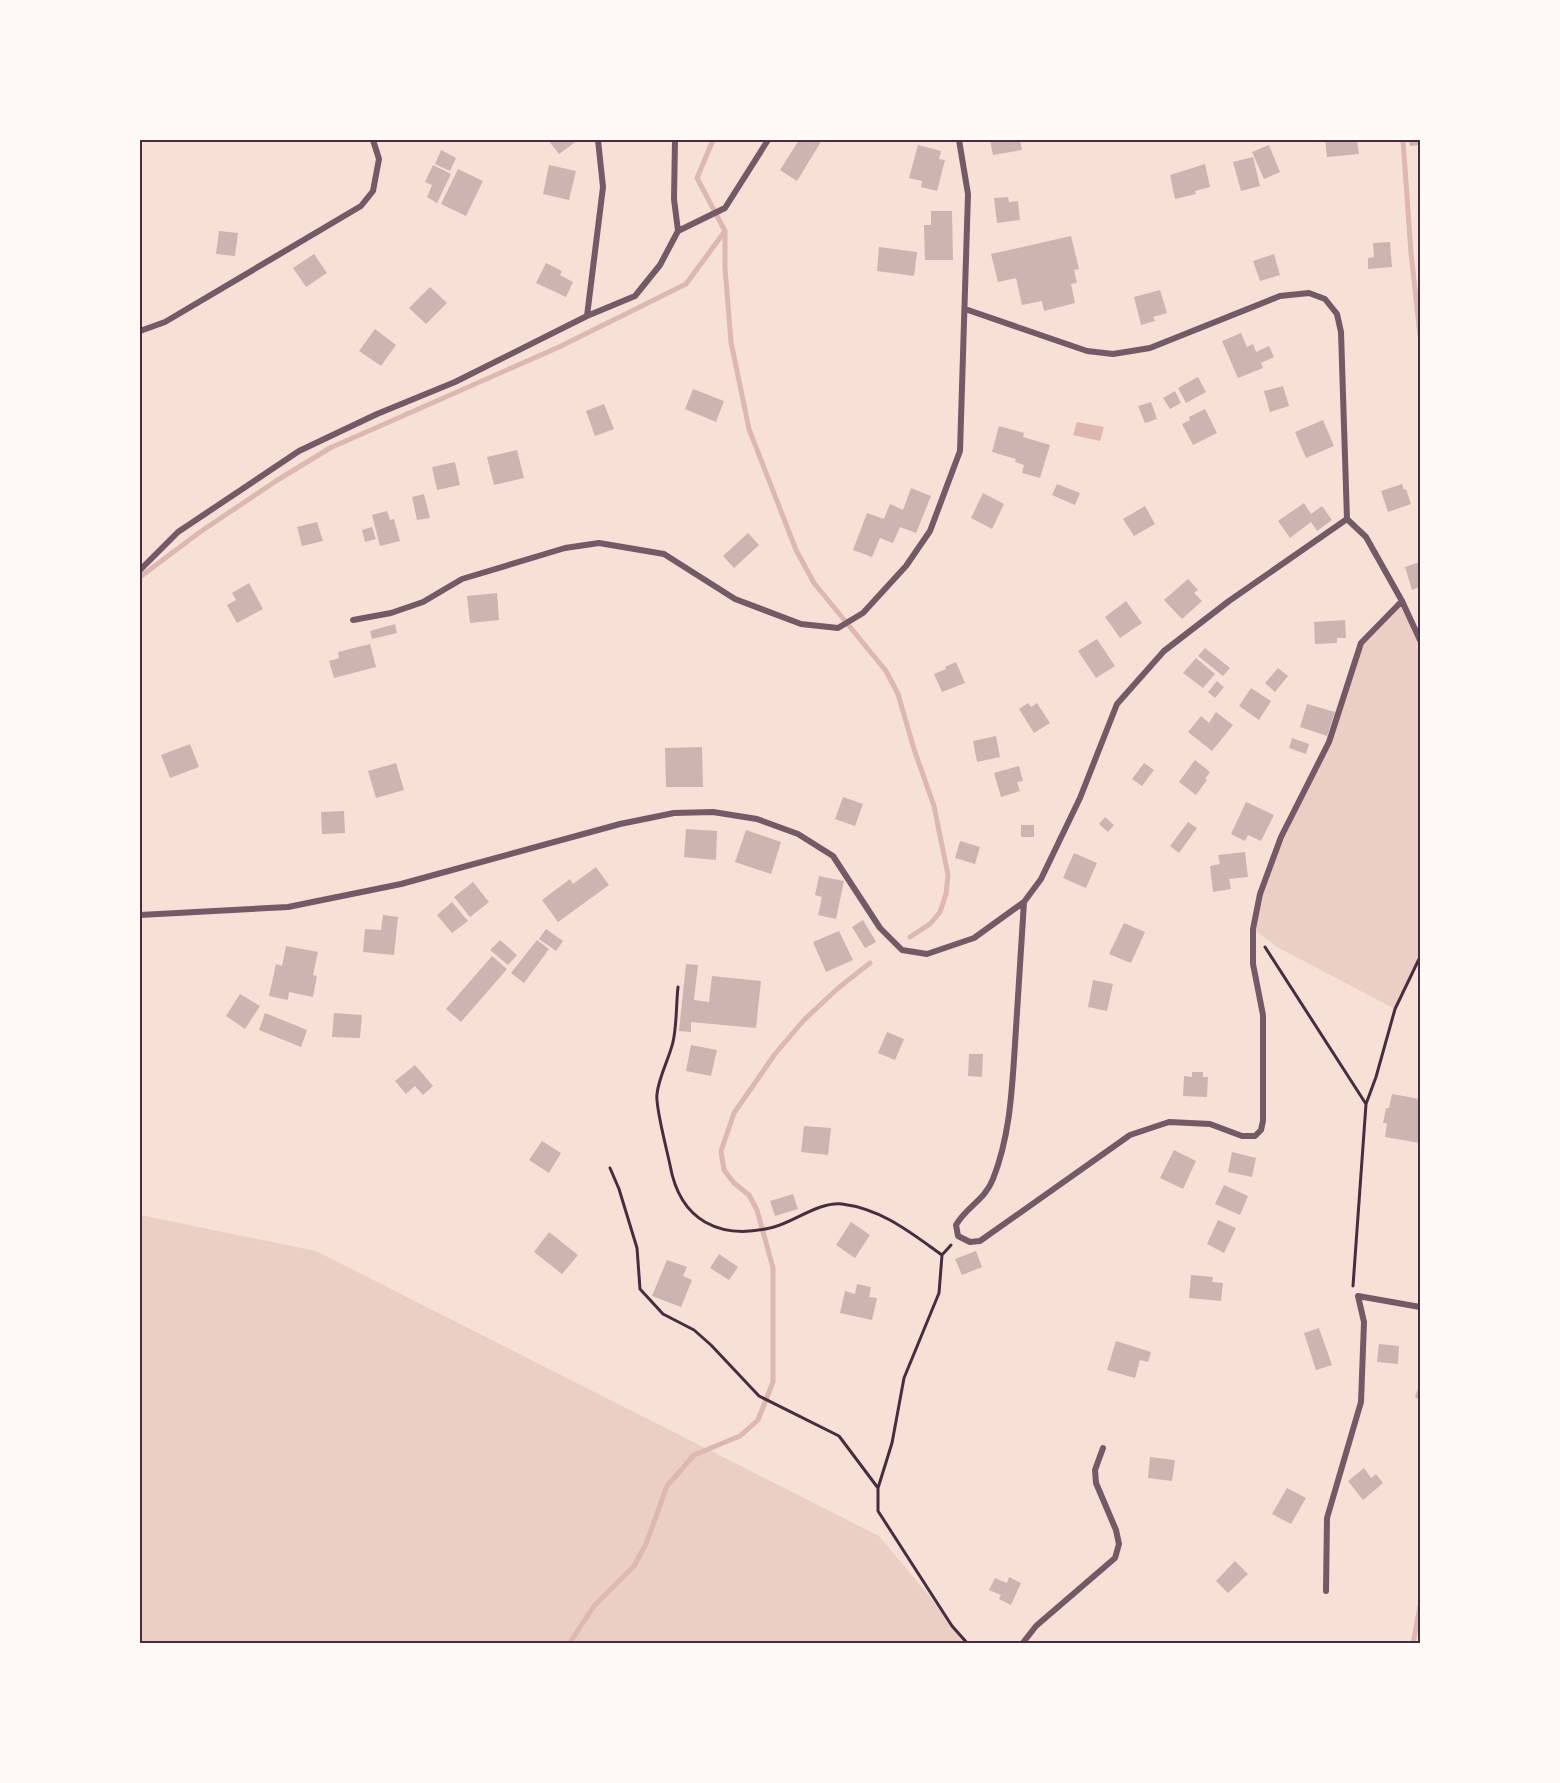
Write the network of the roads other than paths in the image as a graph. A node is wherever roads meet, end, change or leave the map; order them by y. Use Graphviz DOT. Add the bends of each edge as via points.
graph roads {
  1 [pos="373,140"];
  2 [pos="598,140"];
  3 [pos="675,140"];
  4 [pos="768,140"];
  5 [pos="959,140"];
  6 [pos="678,231"];
  7 [pos="965,309"];
  8 [pos="587,316"];
  9 [pos="140,331"];
  10 [pos="1347,519"];
  11 [pos="140,570"];
  12 [pos="1402,601"];
  13 [pos="354,620"];
  14 [pos="1420,640"];
  15 [pos="1024,902"];
  16 [pos="140,915"];
  17 [pos="1420,1307"];
  18 [pos="1103,1448"];
  19 [pos="1326,1591"];
  20 [pos="1022,1644"];
  1 -- 9 [label="street" via="379,159 373,191 361,206 165,322"];
  2 -- 8 [label="street" via="603,187"];
  3 -- 6 [label="street"];
  4 -- 6 [label="street" via="725,208"];
  5 -- 7 [label="street" via="968,194"];
  6 -- 8 [label="street" via="660,265 635,296"];
  7 -- 10 [label="street" via="1087,351 1113,354 1149,348 1280,296 1309,292 1325,299 1337,314 1341,332"];
  7 -- 13 [label="street" via="960,451 930,531 906,566 863,613 838,628 801,624 735,599 664,554 599,543 565,548 471,576 423,602 391,614"];
  8 -- 11 [label="street" via="455,382 299,451 178,532"];
  10 -- 12 [label="street" via="1366,537"];
  10 -- 15 [label="street" via="1229,600 1164,651 1117,704 1080,798 1041,879"];
  12 -- 14 [label="street"];
  12 -- 15 [label="street" via="1361,643 1329,742 1281,837 1260,894 1253,929 1253,964 1263,1015 1261,1130 1255,1136 1242,1136 1210,1124 1169,1122 1130,1135 980,1241 970,1242 958,1236 960,1218 992,1182 1006,1136"];
  15 -- 16 [label="street" via="974,938 927,954 902,950 880,928 833,856 798,834 757,819 713,812 674,813 620,824 400,884 288,907"];
  17 -- 19 [label="street" via="1358,1296 1364,1322 1361,1402 1327,1518"];
  18 -- 20 [label="street" via="1095,1470 1096,1483 1116,1530 1119,1544 1115,1558 1036,1626"];
}
